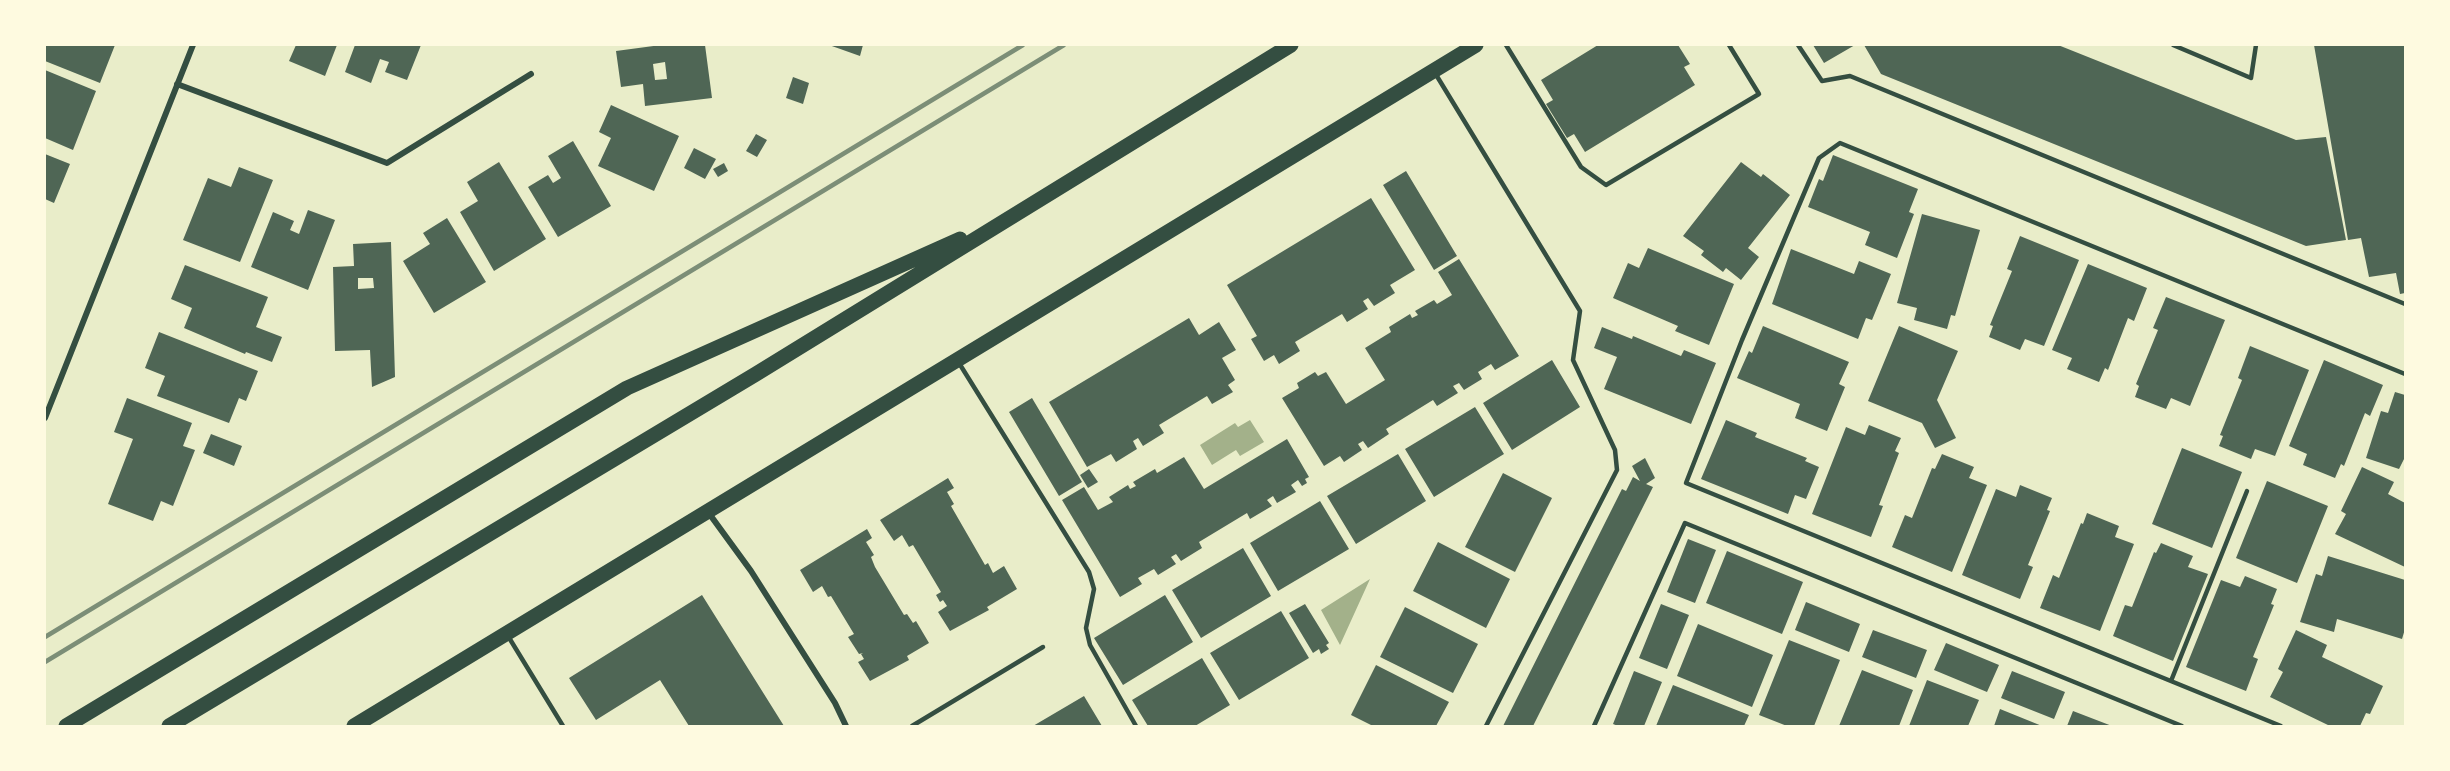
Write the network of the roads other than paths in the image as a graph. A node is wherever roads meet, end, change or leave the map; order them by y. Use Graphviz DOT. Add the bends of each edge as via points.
graph roads {
  1 [pos="193,45"];
  2 [pos="1291,45"];
  3 [pos="1476,45"];
  4 [pos="1506,45"];
  5 [pos="1729,45"];
  6 [pos="1798,45"];
  7 [pos="2173,45"];
  8 [pos="2256,45"];
  9 [pos="1434,71"];
  10 [pos="531,74"];
  11 [pos="177,84"];
  12 [pos="1018,213"];
  13 [pos="2405,304"];
  14 [pos="957,360"];
  15 [pos="2405,374"];
  16 [pos="48,402"];
  17 [pos="45,418"];
  18 [pos="2247,492"];
  19 [pos="707,512"];
  20 [pos="506,634"];
  21 [pos="1043,647"];
  22 [pos="2171,681"];
  23 [pos="66,726"];
  24 [pos="169,726"];
  25 [pos="354,726"];
  26 [pos="563,726"];
  27 [pos="846,726"];
  28 [pos="912,726"];
  29 [pos="1137,726"];
  30 [pos="1486,726"];
  31 [pos="1594,726"];
  32 [pos="2182,726"];
  33 [pos="2281,726"];
  1 -- 11 [label="street"];
  2 -- 12 [label="main road"];
  3 -- 9 [label="main road"];
  4 -- 5 [label="lane" via="1581,167 1606,185 1759,93"];
  6 -- 13 [label="lane" via="1822,81 1850,76"];
  7 -- 8 [label="lane" via="2251,78"];
  9 -- 14 [label="main road"];
  9 -- 30 [label="lane" via="1580,311 1573,360 1615,450 1617,470"];
  10 -- 11 [label="street" via="387,163"];
  11 -- 16 [label="street"];
  12 -- 23 [label="main road" via="627,388"];
  12 -- 24 [label="main road"];
  14 -- 19 [label="main road"];
  14 -- 29 [label="lane" via="1089,572 1094,589 1086,628 1090,645"];
  15 -- 22 [label="lane" via="1840,143 1819,158 1686,483"];
  16 -- 17 [label="street"];
  18 -- 22 [label="lane"];
  19 -- 20 [label="main road"];
  19 -- 27 [label="street" via="751,571"];
  20 -- 25 [label="main road"];
  20 -- 26 [label="lane"];
  21 -- 28 [label="lane"];
  22 -- 33 [label="lane"];
  31 -- 32 [label="lane" via="1685,523"];
}
